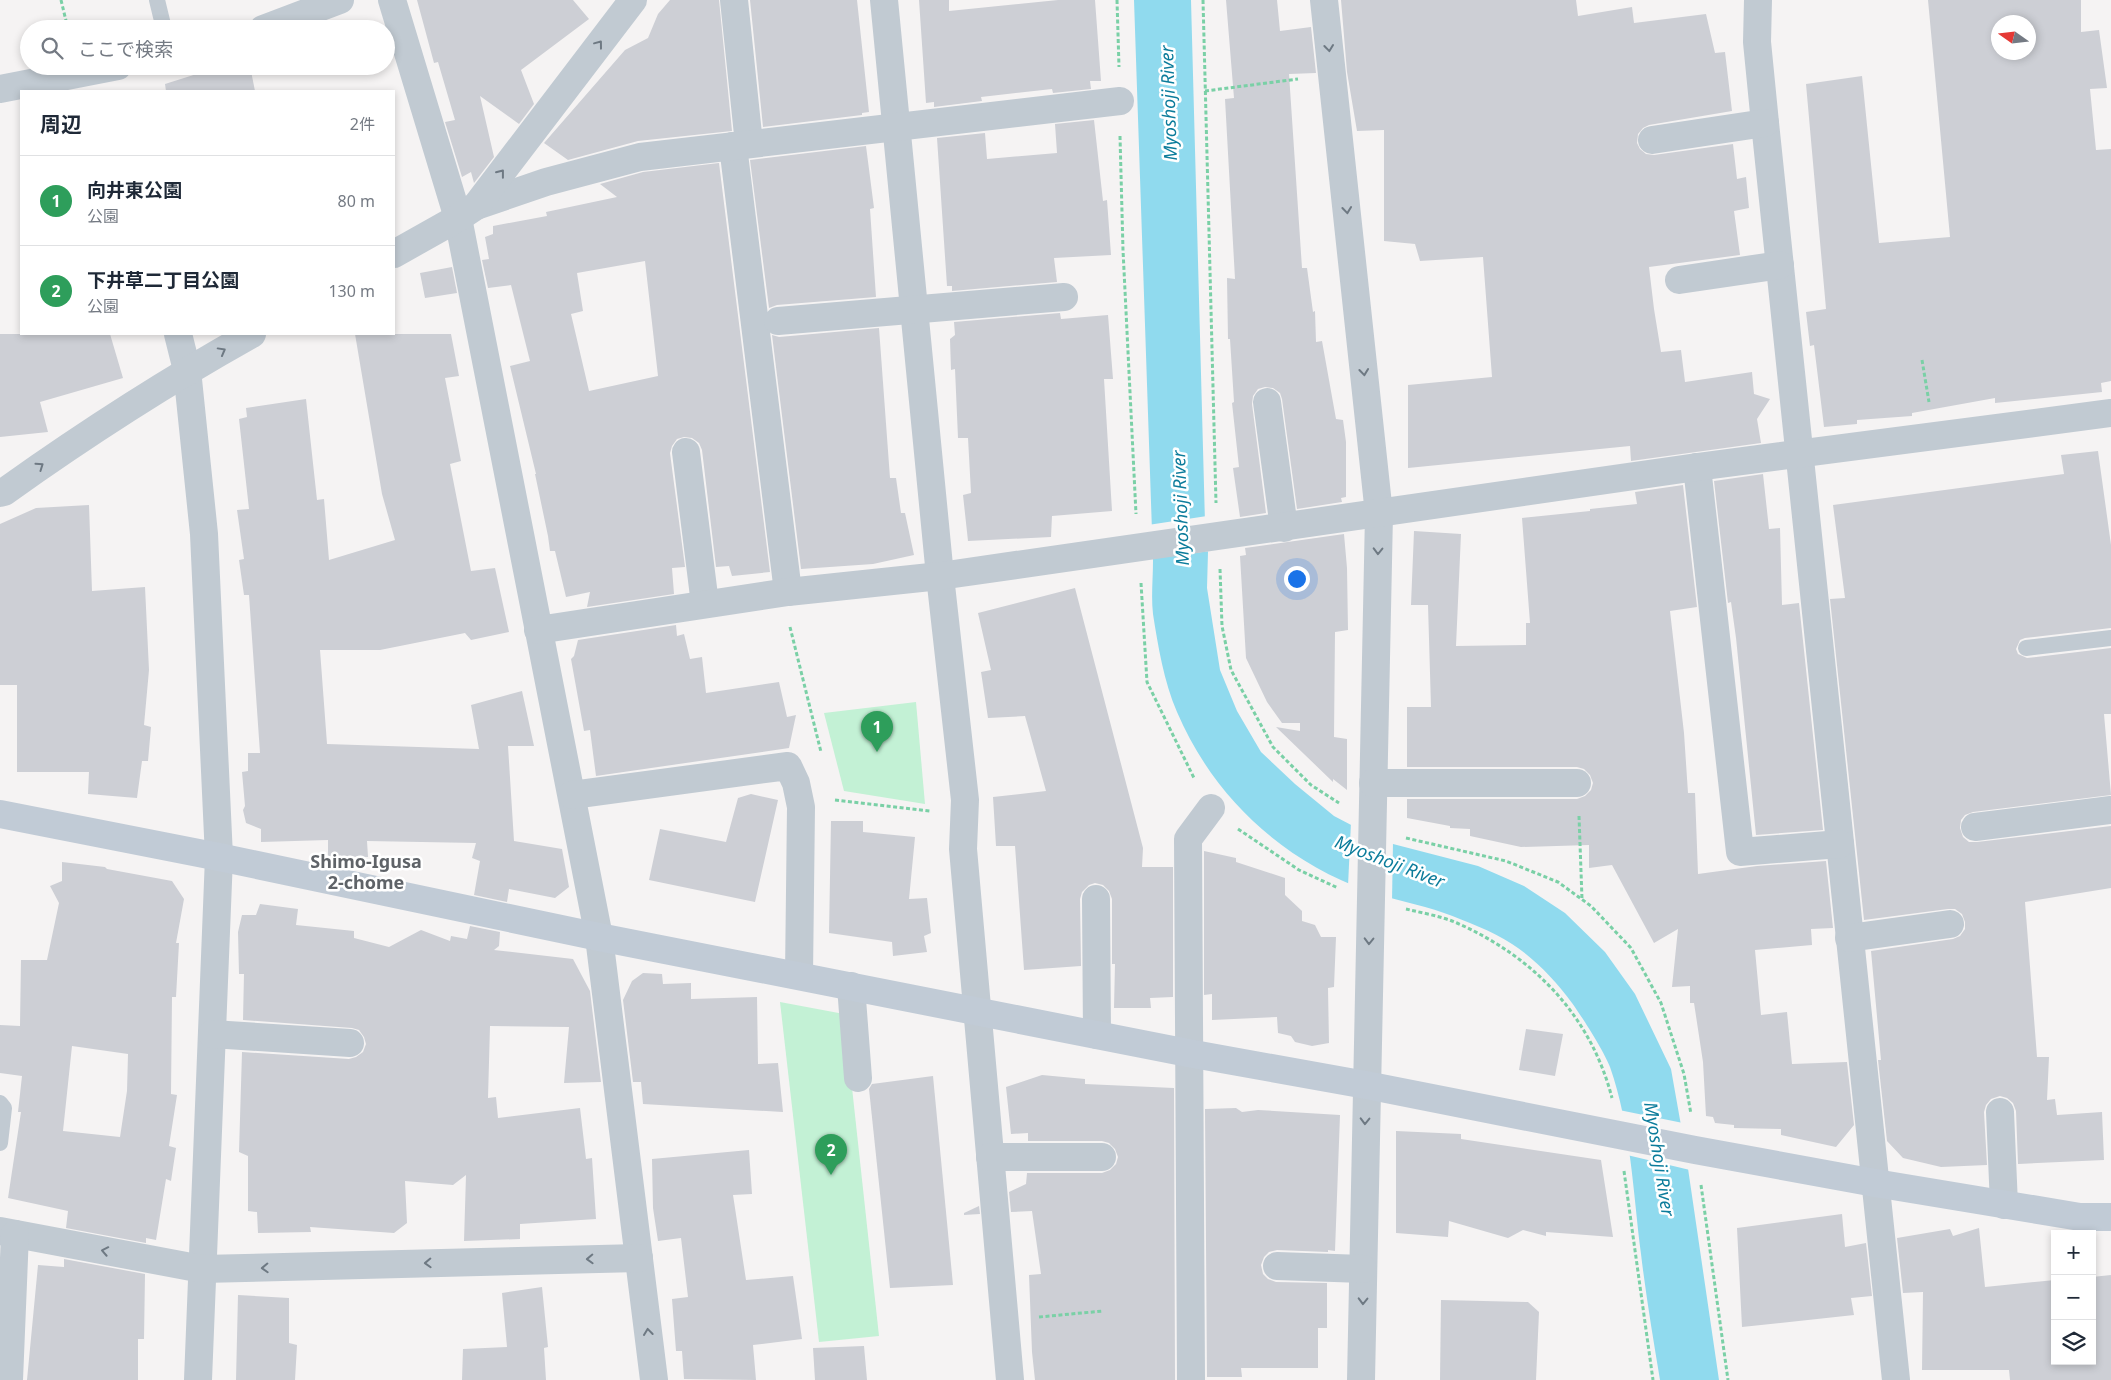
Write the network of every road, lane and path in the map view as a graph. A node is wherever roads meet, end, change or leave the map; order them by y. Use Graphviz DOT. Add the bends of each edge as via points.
graph roads {
  1 [pos="61,0"];
  2 [pos="157,0"];
  3 [pos="340,0"];
  4 [pos="392,0"];
  5 [pos="734,0"];
  6 [pos="884,0"];
  7 [pos="1117,0"];
  8 [pos="1324,0"];
  9 [pos="1758,0"];
  10 [pos="620,5"];
  11 [pos="66,20"];
  12 [pos="162,20"];
  13 [pos="287,20"];
  14 [pos="1332,74"];
  15 [pos="114,75"];
  16 [pos="0,89"];
  17 [pos="1205,91"];
  18 [pos="1120,101"];
  19 [pos="1765,123"];
  20 [pos="898,127"];
  21 [pos="1652,140"];
  22 [pos="741,145"];
  23 [pos="467,212"];
  24 [pos="395,253"];
  25 [pos="1780,265"];
  26 [pos="1679,280"];
  27 [pos="1064,297"];
  28 [pos="915,308"];
  29 [pos="778,321"];
  30 [pos="178,335"];
  31 [pos="250,335"];
  32 [pos="1922,360"];
  33 [pos="187,370"];
  34 [pos="1267,402"];
  35 [pos="2111,413"];
  36 [pos="1935,436"];
  37 [pos="686,452"];
  38 [pos="1799,453"];
  39 [pos="1697,467"];
  40 [pos="0,493"];
  41 [pos="1379,514"];
  42 [pos="1284,528"];
  43 [pos="1145,547"];
  44 [pos="940,576"];
  45 [pos="788,592"];
  46 [pos="705,604"];
  47 [pos="538,630"];
  48 [pos="2111,638"];
  49 [pos="2026,648"];
  50 [pos="821,754"];
  51 [pos="1373,783"];
  52 [pos="1577,783"];
  53 [pos="572,795"];
  54 [pos="833,800"];
  55 [pos="1211,808"];
  56 [pos="2111,810"];
  57 [pos="0,814"];
  58 [pos="964,815"];
  59 [pos="1975,827"];
  60 [pos="1840,844"];
  61 [pos="219,858"];
  62 [pos="1370,895"];
  63 [pos="1096,899"];
  64 [pos="1582,900"];
  65 [pos="1950,924"];
  66 [pos="599,937"];
  67 [pos="1850,938"];
  68 [pos="800,976"];
  69 [pos="851,986"];
  70 [pos="976,1011"];
  71 [pos="212,1034"];
  72 [pos="1097,1035"];
  73 [pos="350,1043"];
  74 [pos="1188,1053"];
  75 [pos="858,1078"];
  76 [pos="1366,1085"];
  77 [pos="0,1103"];
  78 [pos="2000,1112"];
  79 [pos="1623,1135"];
  80 [pos="0,1143"];
  81 [pos="990,1157"];
  82 [pos="1102,1158"];
  83 [pos="1875,1183"];
  84 [pos="2004,1205"];
  85 [pos="2111,1216"];
  86 [pos="8,1233"];
  87 [pos="639,1258"];
  88 [pos="1277,1266"];
  89 [pos="1363,1269"];
  90 [pos="202,1270"];
  91 [pos="1104,1311"];
  92 [pos="1005,1320"];
  93 [pos="9,1380"];
  94 [pos="198,1380"];
  95 [pos="654,1380"];
  96 [pos="1010,1380"];
  97 [pos="1191,1380"];
  98 [pos="1361,1380"];
  99 [pos="1652,1380"];
  100 [pos="1896,1380"];
  1 -- 11 [label="path"];
  2 -- 12 [label="lane"];
  3 -- 13 [label="street"];
  4 -- 23 [label="street"];
  5 -- 22 [label="street"];
  6 -- 20 [label="street"];
  7 -- 18 [label="path"];
  8 -- 14 [label="street, one-way"];
  9 -- 19 [label="street" via="1757,42"];
  23 -- 10 [label="street, one-way"];
  14 -- 17 [label="path"];
  14 -- 41 [label="street, one-way"];
  15 -- 16 [label="street"];
  18 -- 20 [label="street"];
  18 -- 43 [label="path" via="1123,250"];
  19 -- 21 [label="street"];
  19 -- 25 [label="street"];
  20 -- 22 [label="street"];
  20 -- 28 [label="street"];
  22 -- 23 [label="street" via="640,157 546,182"];
  22 -- 45 [label="street"];
  23 -- 24 [label="street"];
  23 -- 47 [label="street"];
  25 -- 26 [label="street"];
  25 -- 38 [label="street"];
  27 -- 28 [label="street"];
  28 -- 29 [label="street"];
  28 -- 44 [label="street"];
  30 -- 33 [label="street"];
  33 -- 31 [label="street, one-way"];
  32 -- 36 [label="path"];
  40 -- 33 [label="street, one-way"];
  33 -- 61 [label="street" via="204,534"];
  34 -- 42 [label="street"];
  35 -- 36 [label="street"];
  36 -- 38 [label="street"];
  37 -- 46 [label="street"];
  38 -- 39 [label="street"];
  38 -- 60 [label="street"];
  39 -- 41 [label="street"];
  39 -- 60 [label="street" via="1740,852"];
  41 -- 42 [label="street"];
  41 -- 51 [label="street, one-way"];
  42 -- 43 [label="street"];
  43 -- 44 [label="street"];
  43 -- 55 [label="path" via="1148,682"];
  44 -- 45 [label="street"];
  44 -- 58 [label="street"];
  45 -- 46 [label="street"];
  45 -- 50 [label="path" via="787,612"];
  46 -- 47 [label="street"];
  47 -- 53 [label="street"];
  48 -- 49 [label="lane"];
  51 -- 52 [label="street"];
  51 -- 62 [label="street"];
  52 -- 64 [label="path"];
  53 -- 66 [label="street"];
  53 -- 68 [label="street" via="788,766 801,807"];
  54 -- 58 [label="path"];
  55 -- 62 [label="path" via="1299,870 1346,892"];
  55 -- 74 [label="street" via="1188,838"];
  56 -- 59 [label="street"];
  57 -- 61 [label="street"];
  58 -- 70 [label="street" via="963,849"];
  60 -- 67 [label="street"];
  61 -- 66 [label="street"];
  61 -- 71 [label="street"];
  62 -- 76 [label="street, one-way"];
  62 -- 79 [label="path" via="1456,923 1510,951 1551,986 1582,1028 1605,1071"];
  63 -- 72 [label="street"];
  65 -- 67 [label="street"];
  66 -- 68 [label="street"];
  66 -- 87 [label="street"];
  67 -- 83 [label="street"];
  68 -- 69 [label="street"];
  69 -- 70 [label="street"];
  69 -- 75 [label="street"];
  70 -- 72 [label="street"];
  70 -- 81 [label="street"];
  71 -- 73 [label="street"];
  71 -- 90 [label="street"];
  72 -- 74 [label="street"];
  74 -- 76 [label="street"];
  74 -- 97 [label="street"];
  76 -- 79 [label="street"];
  76 -- 89 [label="street, one-way"];
  77 -- 80 [label="lane" via="4,1108"];
  78 -- 84 [label="street"];
  79 -- 83 [label="street"];
  79 -- 99 [label="path"];
  81 -- 82 [label="street"];
  81 -- 92 [label="street"];
  83 -- 84 [label="street"];
  83 -- 100 [label="street"];
  84 -- 85 [label="street" via="2080,1217"];
  90 -- 86 [label="street, one-way"];
  86 -- 93 [label="street"];
  87 -- 90 [label="street, one-way"];
  95 -- 87 [label="street, one-way"];
  88 -- 89 [label="street"];
  89 -- 98 [label="street, one-way"];
  90 -- 94 [label="street"];
  91 -- 92 [label="path"];
  92 -- 96 [label="street"];
}
